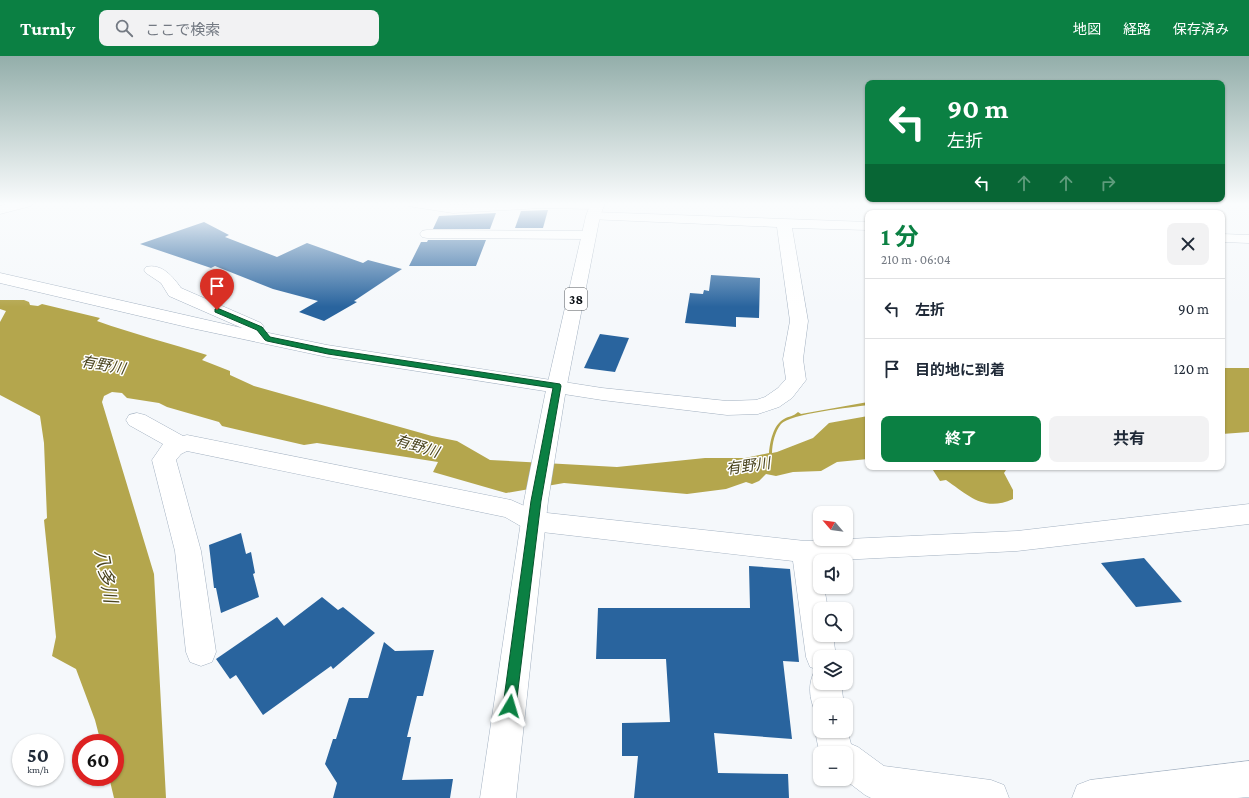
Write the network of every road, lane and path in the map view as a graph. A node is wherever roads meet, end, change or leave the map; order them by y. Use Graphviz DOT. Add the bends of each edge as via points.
graph roads {
  1 [pos="589,238"];
  2 [pos="786,238"];
  3 [pos="1225,238"];
  4 [pos="1249,239"];
  5 [pos="152,270"];
  6 [pos="0,278"];
  7 [pos="267,339"];
  8 [pos="556,390"];
  9 [pos="137,420"];
  10 [pos="180,444"];
  11 [pos="535,511"];
  12 [pos="1249,514"];
  13 [pos="805,552"];
  14 [pos="820,650"];
  15 [pos="201,652"];
  16 [pos="853,764"];
  17 [pos="1249,779"];
  18 [pos="498,798"];
  19 [pos="991,798"];
  20 [pos="1090,798"];
  1 -- 8 [label="street, 38"];
  2 -- 8 [label="street" via="799,321 793,359 796,380 785,393 772,402 758,407 727,408"];
  3 -- 4 [label="street"];
  5 -- 7 [label="street" via="167,280 175,292 259,328"];
  6 -- 7 [label="street"];
  7 -- 8 [label="street"];
  8 -- 11 [label="street, 38"];
  9 -- 10 [label="street"];
  10 -- 11 [label="street" via="187,442 511,509"];
  10 -- 15 [label="street" via="169,451 164,460 188,552"];
  11 -- 13 [label="street"];
  11 -- 18 [label="street, 38"];
  12 -- 13 [label="street" via="1017,541"];
  13 -- 14 [label="street"];
  16 -- 19 [label="street" via="877,783"];
  17 -- 20 [label="street"];
}
